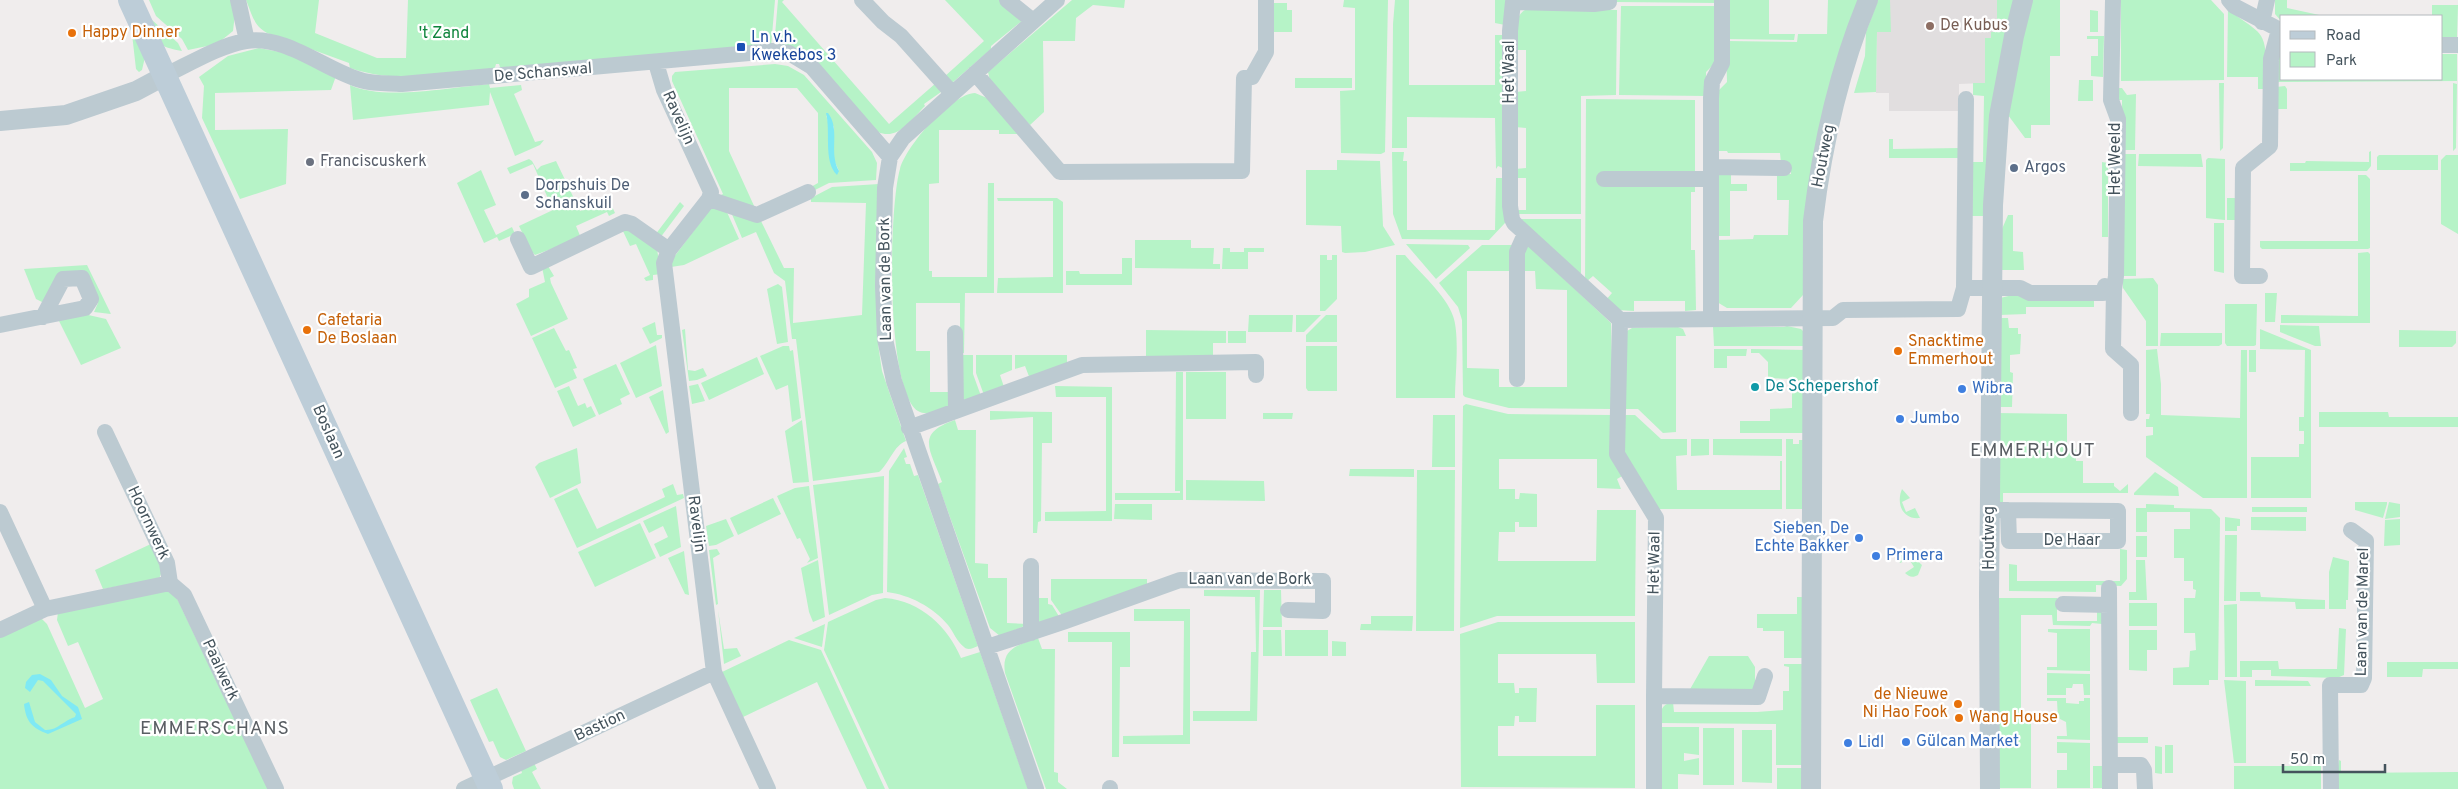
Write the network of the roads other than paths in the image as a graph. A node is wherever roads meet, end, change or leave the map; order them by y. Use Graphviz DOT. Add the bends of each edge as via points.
graph roads {
  1 [pos="130,0"];
  2 [pos="238,0"];
  3 [pos="862,0"];
  4 [pos="1007,0"];
  5 [pos="1057,0"];
  6 [pos="1266,0"];
  7 [pos="1609,0"];
  8 [pos="1722,0"];
  9 [pos="1868,0"];
  10 [pos="2023,0"];
  11 [pos="2113,0"];
  12 [pos="2229,0"];
  13 [pos="2267,0"];
  14 [pos="1032,21"];
  15 [pos="2262,22"];
  16 [pos="2280,31"];
  17 [pos="247,41"];
  18 [pos="2443,45"];
  19 [pos="2458,45"];
  20 [pos="656,62"];
  21 [pos="975,73"];
  22 [pos="166,75"];
  23 [pos="952,93"];
  24 [pos="1966,98"];
  25 [pos="0,121"];
  26 [pos="890,158"];
  27 [pos="1784,168"];
  28 [pos="1710,173"];
  29 [pos="1604,179"];
  30 [pos="808,192"];
  31 [pos="709,199"];
  32 [pos="1525,234"];
  33 [pos="518,239"];
  34 [pos="669,250"];
  35 [pos="2260,276"];
  36 [pos="1964,288"];
  37 [pos="1992,288"];
  38 [pos="2111,289"];
  39 [pos="43,317"];
  40 [pos="1711,318"];
  41 [pos="1812,318"];
  42 [pos="1620,320"];
  43 [pos="0,325"];
  44 [pos="955,333"];
  45 [pos="1256,375"];
  46 [pos="1517,379"];
  47 [pos="956,410"];
  48 [pos="2131,413"];
  49 [pos="909,428"];
  50 [pos="105,432"];
  51 [pos="1999,510"];
  52 [pos="0,512"];
  53 [pos="2351,530"];
  54 [pos="1031,566"];
  55 [pos="170,583"];
  56 [pos="2109,588"];
  57 [pos="2063,604"];
  58 [pos="2109,605"];
  59 [pos="45,609"];
  60 [pos="1288,610"];
  61 [pos="0,630"];
  62 [pos="1031,633"];
  63 [pos="987,647"];
  64 [pos="714,672"];
  65 [pos="1765,676"];
  66 [pos="1654,696"];
  67 [pos="2110,765"];
  68 [pos="488,784"];
  69 [pos="276,789"];
  70 [pos="464,789"];
  71 [pos="768,789"];
  72 [pos="1036,789"];
  73 [pos="1654,789"];
  74 [pos="1811,789"];
  75 [pos="1990,789"];
  76 [pos="2110,789"];
  77 [pos="2144,789"];
  78 [pos="2330,789"];
  1 -- 22 [label="main road, Boslaan"];
  2 -- 17 [label="street"];
  3 -- 23 [label="street" via="901,36"];
  4 -- 14 [label="street"];
  5 -- 14 [label="street"];
  6 -- 21 [label="street" via="1266,52 1252,77 1244,78 1242,171 1060,172"];
  7 -- 32 [label="street, Het Waal" via="1594,4 1513,2 1510,31 1510,206 1512,219"];
  8 -- 28 [label="street" via="1722,62 1712,82"];
  9 -- 41 [label="street, Houtweg" via="1842,76 1816,195"];
  10 -- 37 [label="street, Houtweg" via="1999,116"];
  11 -- 38 [label="street, Het Weeld" via="2111,100 2118,120 2116,276"];
  12 -- 15 [label="street"];
  13 -- 15 [label="street"];
  14 -- 21 [label="street"];
  15 -- 16 [label="street"];
  16 -- 35 [label="street" via="2271,59 2270,146 2243,168 2242,276"];
  17 -- 20 [label="street, De Schanswal" via="262,41 295,50 364,82 402,84"];
  17 -- 22 [label="street, De Schanswal"];
  18 -- 19 [label="street"];
  20 -- 26 [label="street, De Schanswal" via="772,51 794,56 812,67"];
  20 -- 31 [label="street, Ravelijn" via="664,90 711,192"];
  21 -- 23 [label="street"];
  22 -- 25 [label="street" via="136,91 66,116"];
  22 -- 68 [label="main road, Boslaan"];
  23 -- 26 [label="street" via="903,138"];
  24 -- 36 [label="street"];
  26 -- 49 [label="street, Laan van de Bork" via="885,196 885,339"];
  27 -- 28 [label="street"];
  28 -- 29 [label="street"];
  28 -- 40 [label="street"];
  30 -- 31 [label="street" via="757,215"];
  31 -- 34 [label="street, Ravelijn"];
  32 -- 42 [label="street, Het Waal"];
  32 -- 46 [label="street" via="1518,252"];
  33 -- 34 [label="street" via="531,266 625,222"];
  34 -- 64 [label="street, Ravelijn" via="664,263"];
  36 -- 37 [label="street"];
  36 -- 41 [label="street" via="1958,309 1843,310 1833,318"];
  37 -- 38 [label="street" via="2020,288 2030,293 2103,293"];
  37 -- 51 [label="street, Houtweg"];
  38 -- 48 [label="street, Het Weeld" via="2113,349 2131,365"];
  39 -- 43 [label="street"];
  40 -- 41 [label="street"];
  40 -- 42 [label="street"];
  41 -- 74 [label="street, Houtweg"];
  42 -- 66 [label="street, Het Waal" via="1617,454 1656,518"];
  44 -- 47 [label="street"];
  45 -- 47 [label="street" via="1256,362 1082,365"];
  47 -- 49 [label="street"];
  49 -- 63 [label="street, Laan van de Bork"];
  50 -- 55 [label="street, Hoornwerk" via="168,563"];
  51 -- 51 [label="street, De Haar" via="2009,541 2118,541 2118,511"];
  51 -- 75 [label="street, Houtweg"];
  52 -- 59 [label="street"];
  53 -- 78 [label="street, Laan van de Marel" via="2366,541 2364,678 2361,685 2330,685"];
  54 -- 62 [label="street"];
  55 -- 59 [label="street, Hoornwerk"];
  55 -- 69 [label="street, Paalwerk" via="184,595"];
  56 -- 58 [label="street"];
  57 -- 58 [label="street"];
  58 -- 67 [label="street"];
  59 -- 61 [label="street, Hoornwerk"];
  60 -- 62 [label="street, Laan van de Bork" via="1323,611 1323,581 1180,580"];
  62 -- 63 [label="street, Laan van de Bork"];
  63 -- 72 [label="street, Laan van de Bork"];
  64 -- 68 [label="street, Bastion"];
  64 -- 71 [label="street, Ravelijn"];
  65 -- 66 [label="street" via="1758,697"];
  66 -- 73 [label="street, Het Waal"];
  67 -- 76 [label="street"];
  67 -- 77 [label="street" via="2141,765"];
  68 -- 70 [label="street, Bastion"];
}
